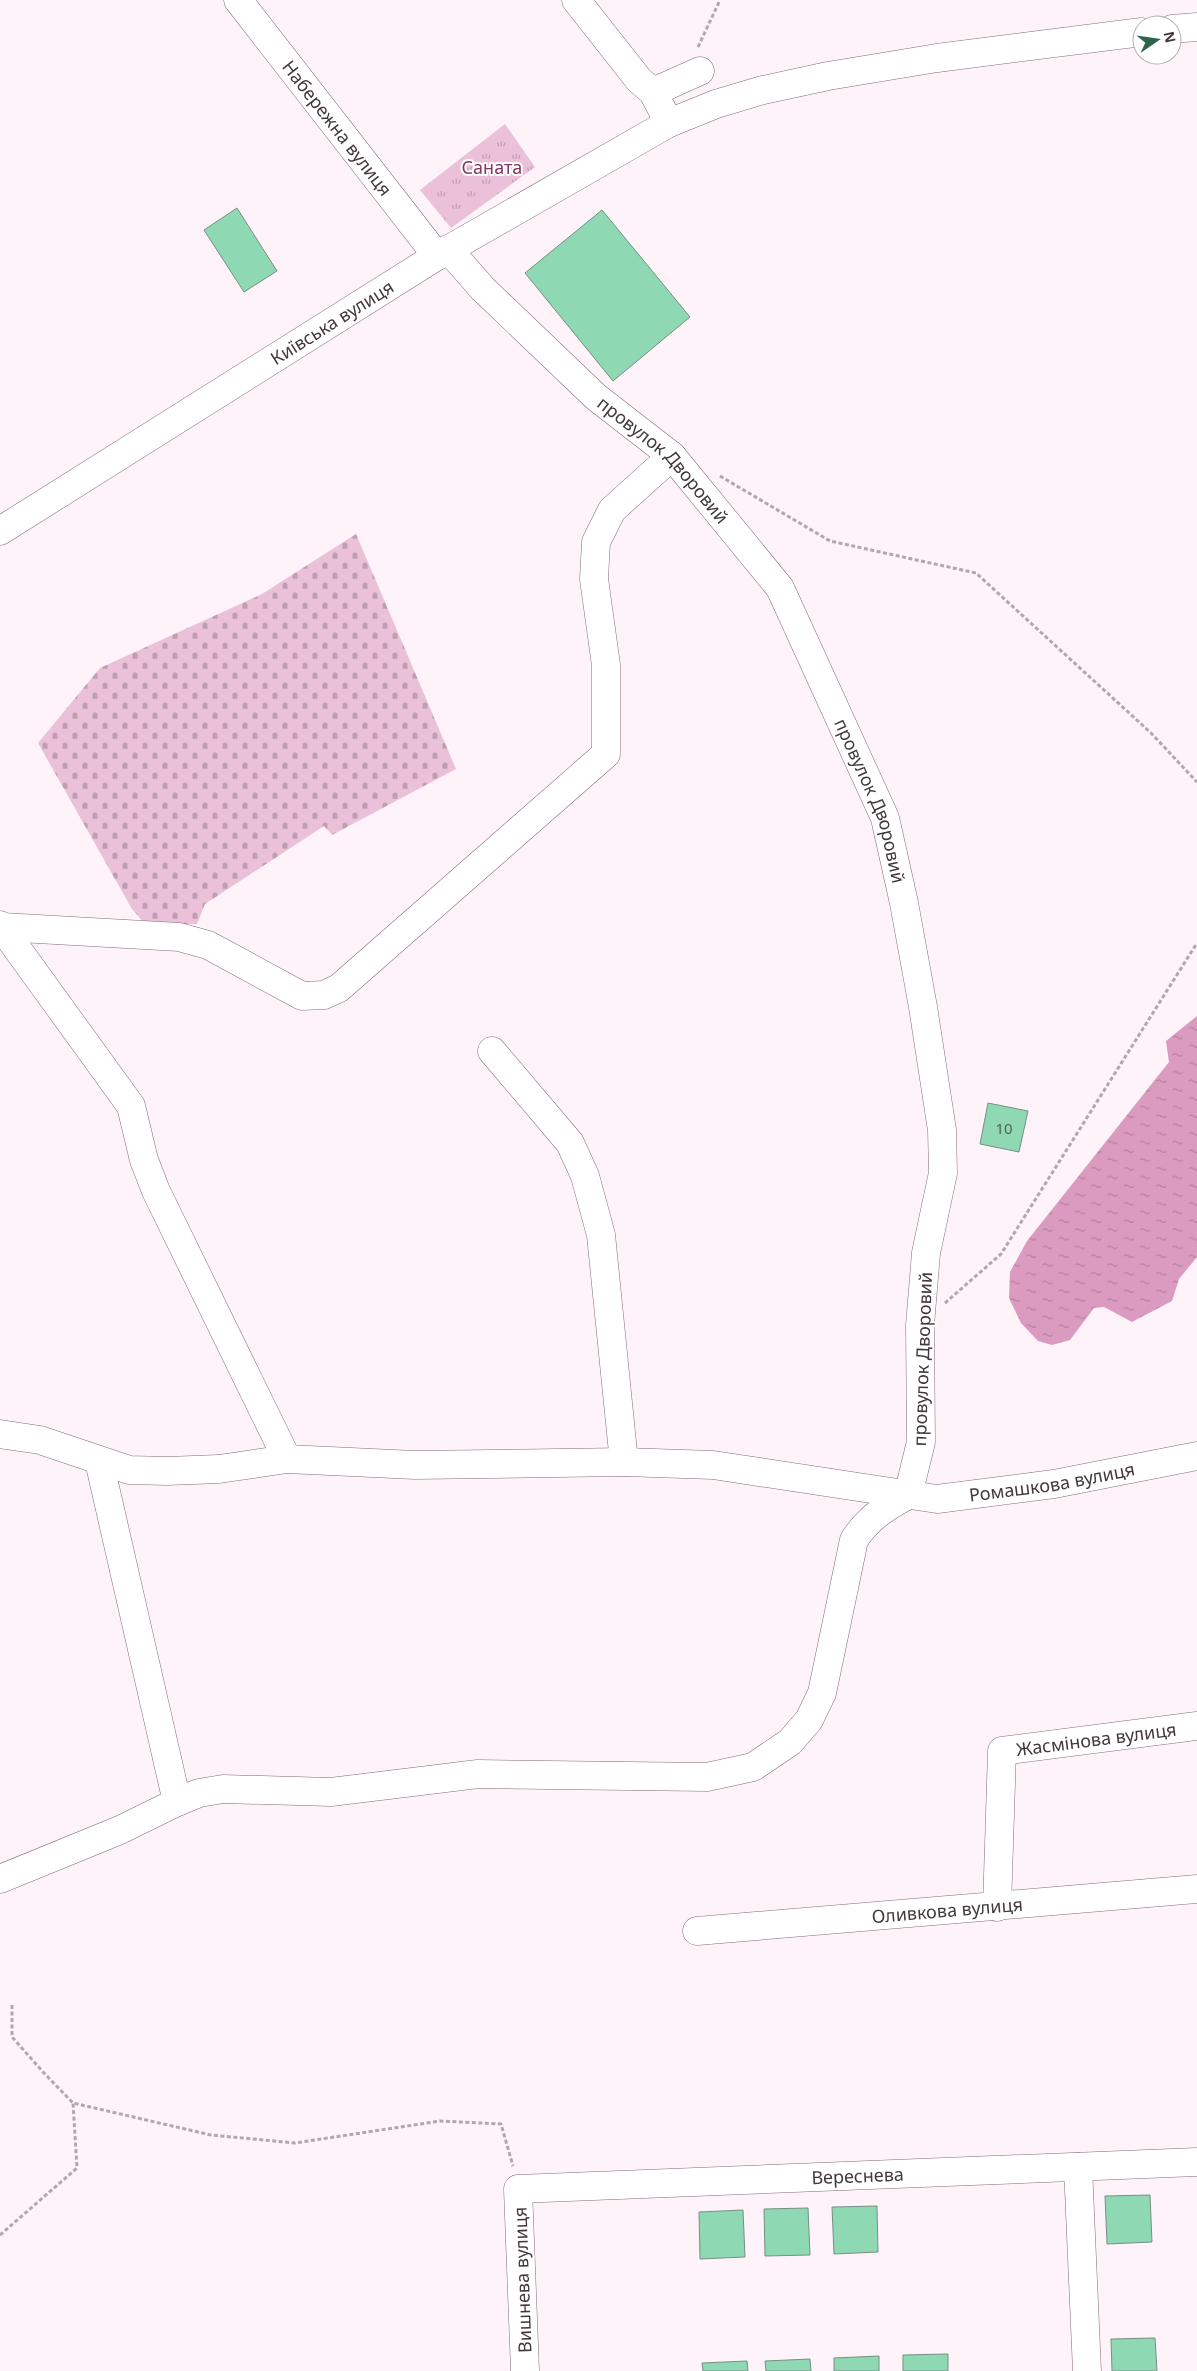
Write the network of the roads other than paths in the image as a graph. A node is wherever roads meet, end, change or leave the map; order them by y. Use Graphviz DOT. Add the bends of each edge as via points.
graph roads {
  1 [pos="238,0"];
  2 [pos="576,0"];
  3 [pos="1197,26"];
  4 [pos="1182,28"];
  5 [pos="1132,33"];
  6 [pos="694,73"];
  7 [pos="652,92"];
  8 [pos="669,123"];
  9 [pos="443,253"];
  10 [pos="672,456"];
  11 [pos="0,531"];
  12 [pos="1,926"];
  13 [pos="492,1051"];
  14 [pos="0,1434"];
  15 [pos="1197,1456"];
  16 [pos="287,1459"];
  17 [pos="99,1461"];
  18 [pos="624,1462"];
  19 [pos="908,1495"];
  20 [pos="1197,1726"];
  21 [pos="177,1802"];
  22 [pos="0,1879"];
  23 [pos="1197,1889"];
  24 [pos="997,1907"];
  25 [pos="697,1931"];
  26 [pos="1197,2162"];
  27 [pos="1078,2166"];
  28 [pos="518,2188"];
  29 [pos="525,2371"];
  30 [pos="1087,2371"];
  1 -- 9 [label="street, Набережна вулиця"];
  2 -- 7 [label="street"];
  3 -- 4 [label="street"];
  5 -- 8 [label="street, Київська вулиця" via="937,58 828,76 763,90"];
  6 -- 7 [label="street"];
  7 -- 8 [label="street"];
  8 -- 9 [label="street, Київська вулиця"];
  9 -- 10 [label="street, провулок Дворовий" via="596,397"];
  9 -- 11 [label="street, Київська вулиця"];
  10 -- 12 [label="street" via="612,510 596,542 594,579 606,665 606,754 338,988 324,995 302,996 208,945 179,937"];
  10 -- 19 [label="street, провулок Дворовий" via="780,588 885,818 904,903 942,1130 943,1174 926,1253 920,1325 921,1442"];
  12 -- 16 [label="street" via="131,1106 144,1160 156,1191"];
  13 -- 18 [label="street" via="570,1144 585,1176 601,1235"];
  14 -- 17 [label="street, Ромашкова вулиця" via="40,1440"];
  15 -- 19 [label="street, Ромашкова вулиця" via="997,1492 937,1499"];
  16 -- 17 [label="street, Ромашкова вулиця" via="167,1471 129,1470"];
  16 -- 18 [label="street, Ромашкова вулиця" via="416,1465"];
  17 -- 21 [label="street"];
  18 -- 19 [label="street, Ромашкова вулиця" via="713,1465"];
  19 -- 21 [label="street" via="884,1507 863,1525 854,1540 822,1693 809,1720 790,1742 753,1767 707,1777 478,1774 330,1792 223,1789 199,1793"];
  20 -- 24 [label="street, Жасмінова вулиця" via="1002,1751"];
  21 -- 22 [label="street" via="120,1830"];
  23 -- 24 [label="street, Оливкова вулиця"];
  24 -- 25 [label="street, Оливкова вулиця"];
  26 -- 27 [label="street, Вереснева"];
  27 -- 28 [label="street, Вереснева"];
  27 -- 30 [label="street"];
  28 -- 29 [label="street, Вишнева вулиця"];
}
